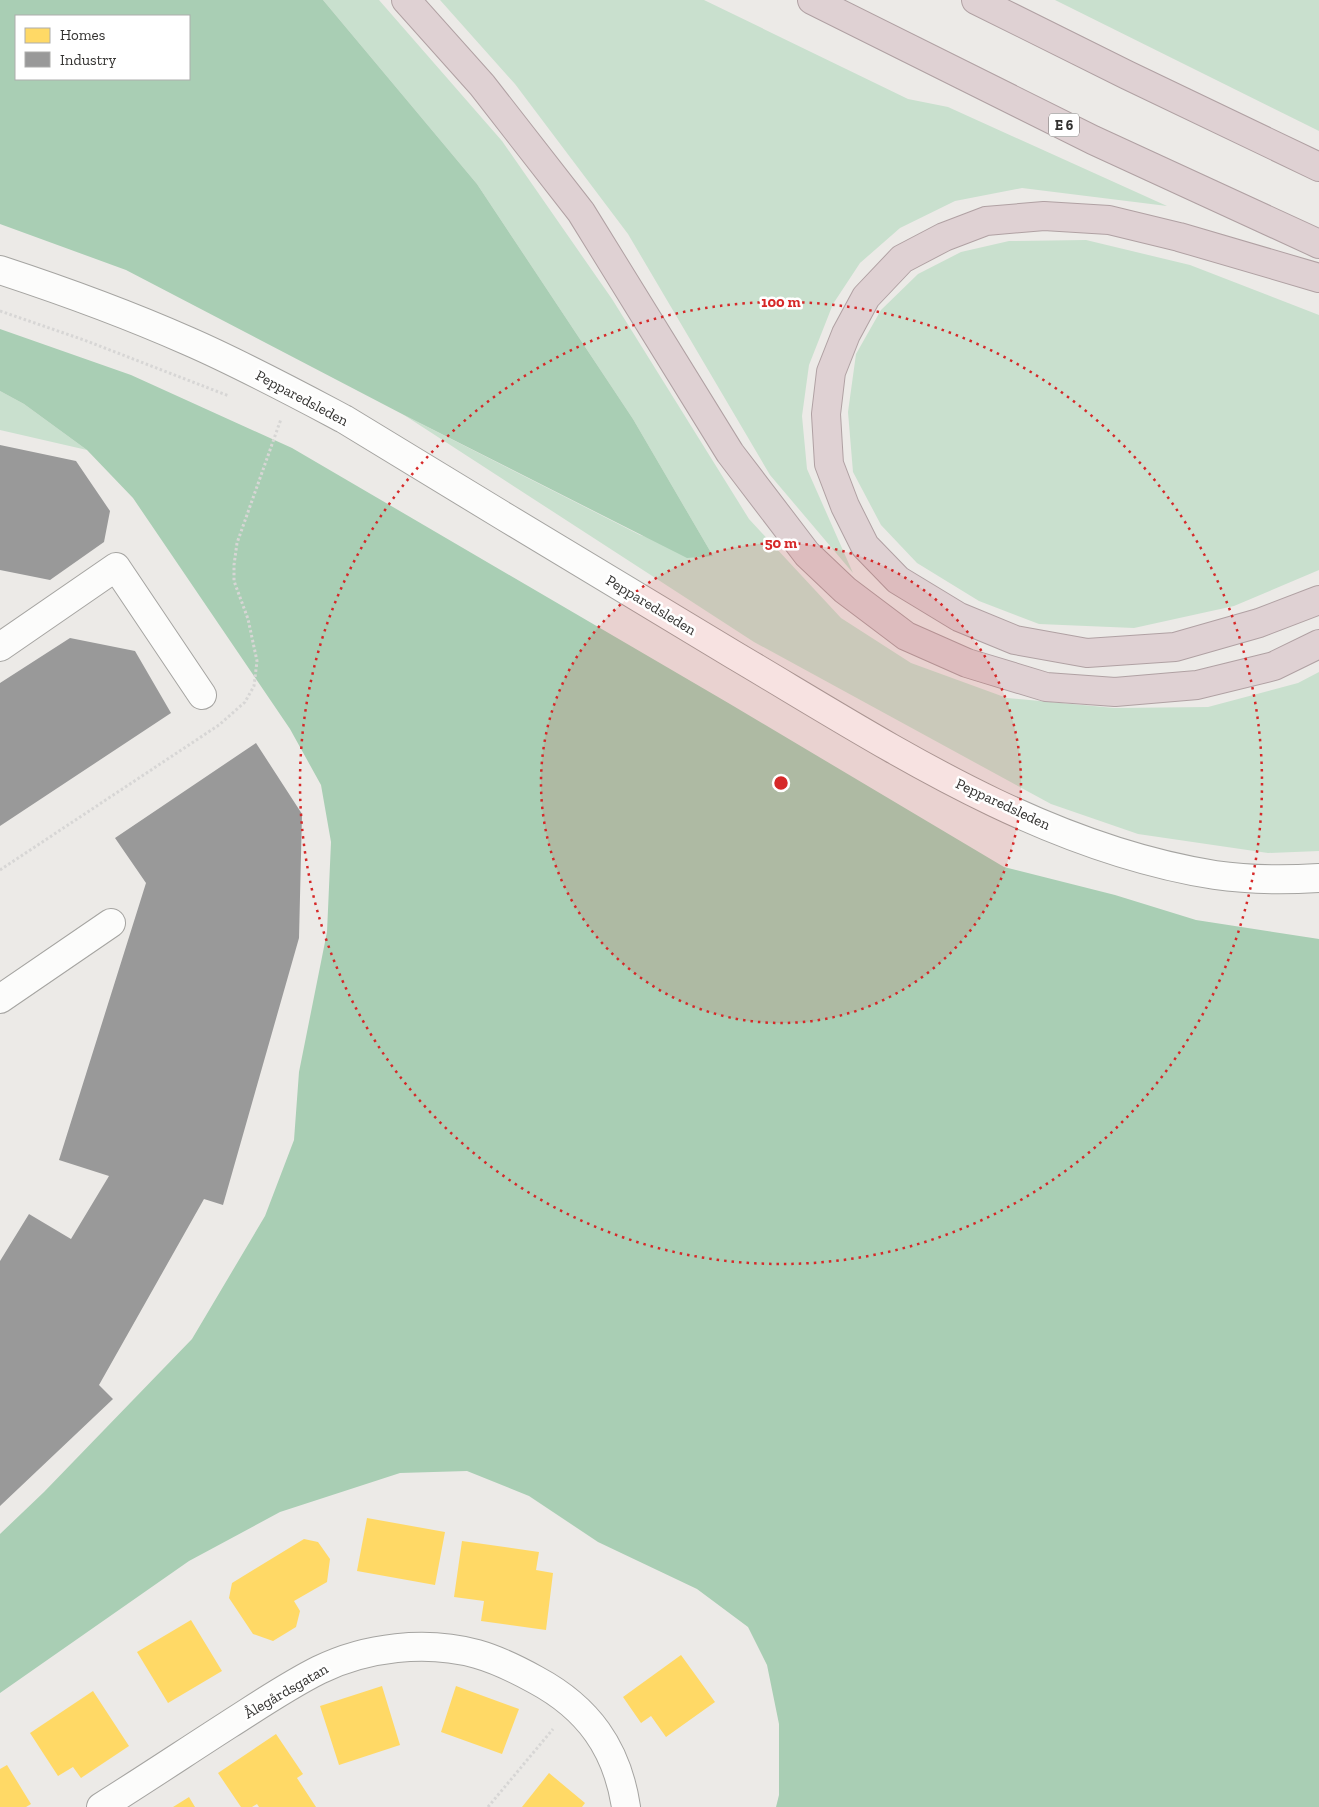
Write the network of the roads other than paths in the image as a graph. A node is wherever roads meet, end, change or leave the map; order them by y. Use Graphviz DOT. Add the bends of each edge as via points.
graph roads {
  1 [pos="406,0"];
  2 [pos="812,0"];
  3 [pos="976,0"];
  4 [pos="1319,167"];
  5 [pos="1319,244"];
  6 [pos="0,270"];
  7 [pos="1319,278"];
  8 [pos="1319,600"];
  9 [pos="3,638"];
  10 [pos="1319,644"];
  11 [pos="202,695"];
  12 [pos="1319,878"];
  13 [pos="111,923"];
  14 [pos="0,999"];
  15 [pos="102,1807"];
  16 [pos="626,1807"];
  1 -- 10 [label="highway" via="482,85 581,212 730,453 807,554 845,590 906,636 967,663 1046,687 1115,692 1197,685 1274,666"];
  2 -- 5 [label="highway, E 6" via="1093,140"];
  3 -- 4 [label="highway"];
  6 -- 12 [label="street, Pepparedsleden" via="72,293 189,341 344,419 888,746 994,803 1068,835 1175,868 1218,876 1278,880"];
  7 -- 8 [label="highway" via="1109,220 1044,216 986,221 944,237 902,259 866,297 831,372 826,414 828,464 865,546 898,580 959,617 1015,640 1087,653 1175,646 1259,623"];
  9 -- 11 [label="street" via="116,567"];
  13 -- 14 [label="street"];
  15 -- 16 [label="street, Ålegårdsgatan" via="282,1690 352,1657 396,1648 437,1648 477,1654 552,1688 579,1709 598,1732 613,1761"];
}
